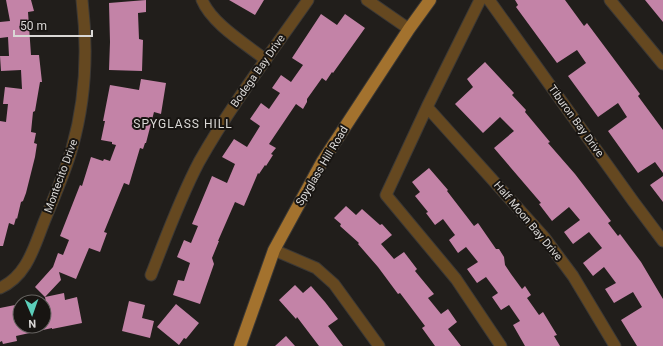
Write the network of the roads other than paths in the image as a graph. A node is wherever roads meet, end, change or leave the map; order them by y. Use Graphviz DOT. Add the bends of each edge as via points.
graph roads {
  1 [pos="82,0"];
  2 [pos="202,0"];
  3 [pos="308,0"];
  4 [pos="368,0"];
  5 [pos="430,0"];
  6 [pos="480,0"];
  7 [pos="489,0"];
  8 [pos="610,0"];
  9 [pos="409,29"];
  10 [pos="266,60"];
  11 [pos="663,64"];
  12 [pos="427,107"];
  13 [pos="663,241"];
  14 [pos="274,250"];
  15 [pos="151,275"];
  16 [pos="0,288"];
  17 [pos="240,346"];
  18 [pos="379,346"];
  19 [pos="501,346"];
  20 [pos="615,346"];
  1 -- 16 [label="street, Montecito Drive" via="86,42 85,77 72,147 29,260 19,275"];
  2 -- 10 [label="street" via="218,22"];
  3 -- 10 [label="street, Bodega Bay Drive"];
  4 -- 9 [label="street"];
  5 -- 9 [label="main road, Spyglass Hill Road"];
  6 -- 12 [label="street"];
  7 -- 13 [label="street, Tiburon Bay Drive"];
  8 -- 11 [label="street"];
  9 -- 14 [label="main road, Spyglass Hill Road" via="322,162"];
  10 -- 15 [label="street, Bodega Bay Drive" via="220,127 186,187"];
  12 -- 19 [label="street" via="386,195 456,279"];
  12 -- 20 [label="street, Half Moon Bay Drive" via="544,237 573,276"];
  14 -- 17 [label="main road, Spyglass Hill Road"];
  14 -- 18 [label="street" via="316,268 334,284"];
}
